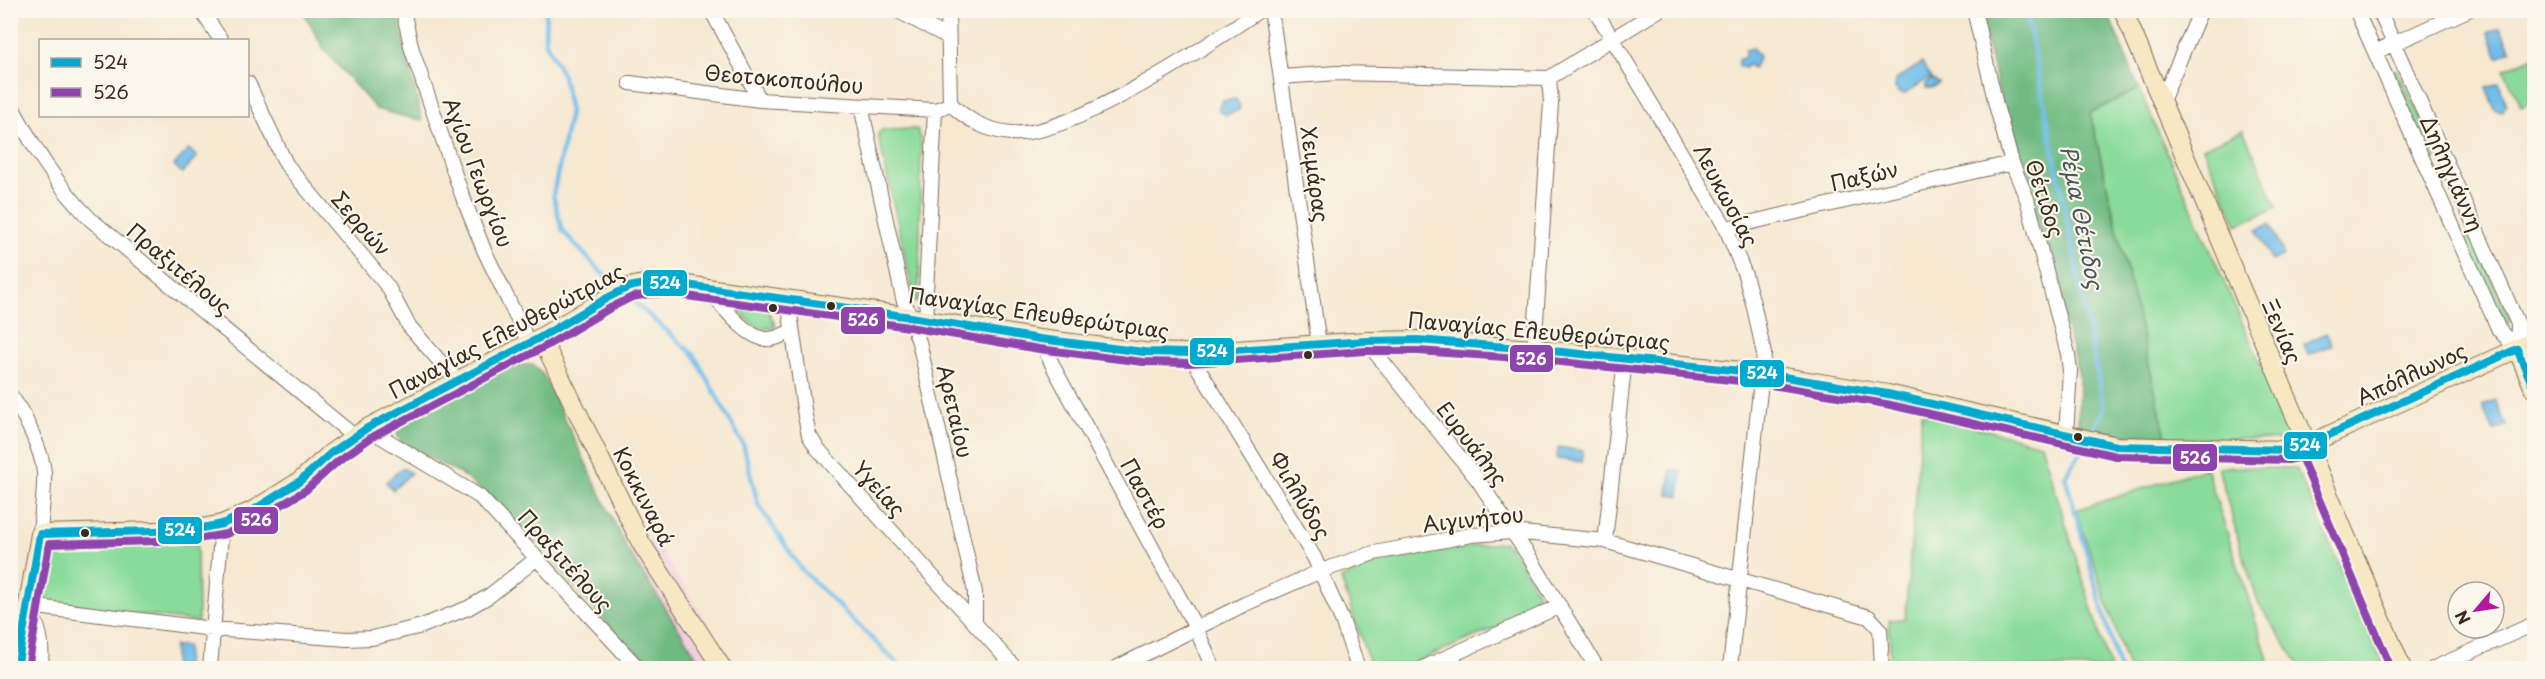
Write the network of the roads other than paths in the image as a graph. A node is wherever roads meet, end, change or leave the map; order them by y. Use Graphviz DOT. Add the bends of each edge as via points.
graph roads {
  1 [pos="201,10"];
  2 [pos="403,10"];
  3 [pos="711,10"];
  4 [pos="896,10"];
  5 [pos="948,10"];
  6 [pos="1260,10"];
  7 [pos="1271,10"];
  8 [pos="1595,10"];
  9 [pos="1659,10"];
  10 [pos="1974,10"];
  11 [pos="2123,10"];
  12 [pos="2201,10"];
  13 [pos="2356,10"];
  14 [pos="2379,10"];
  15 [pos="2468,10"];
  16 [pos="948,37"];
  17 [pos="1612,38"];
  18 [pos="220,39"];
  19 [pos="2394,44"];
  20 [pos="2375,52"];
  21 [pos="1281,77"];
  22 [pos="1549,78"];
  23 [pos="630,83"];
  24 [pos="249,85"];
  25 [pos="760,100"];
  26 [pos="2162,101"];
  27 [pos="10,104"];
  28 [pos="950,104"];
  29 [pos="861,106"];
  30 [pos="935,110"];
  31 [pos="2012,163"];
  32 [pos="2461,195"];
  33 [pos="2442,204"];
  34 [pos="1726,228"];
  35 [pos="706,288"];
  36 [pos="788,300"];
  37 [pos="919,319"];
  38 [pos="792,331"];
  39 [pos="1040,339"];
  40 [pos="535,340"];
  41 [pos="1366,341"];
  42 [pos="2535,341"];
  43 [pos="1319,345"];
  44 [pos="1534,349"];
  45 [pos="2517,349"];
  46 [pos="1189,353"];
  47 [pos="1625,359"];
  48 [pos="1760,373"];
  49 [pos="458,382"];
  50 [pos="2535,389"];
  51 [pos="10,395"];
  52 [pos="360,432"];
  53 [pos="2066,435"];
  54 [pos="2307,445"];
  55 [pos="222,524"];
  56 [pos="1512,532"];
  57 [pos="40,534"];
  58 [pos="1605,541"];
  59 [pos="536,559"];
  60 [pos="1321,571"];
  61 [pos="1738,580"];
  62 [pos="28,606"];
  63 [pos="1560,606"];
  64 [pos="975,622"];
  65 [pos="2535,624"];
  66 [pos="1196,628"];
  67 [pos="212,629"];
  68 [pos="17,669"];
  69 [pos="41,669"];
  70 [pos="210,669"];
  71 [pos="638,669"];
  72 [pos="722,669"];
  73 [pos="1015,669"];
  74 [pos="1116,669"];
  75 [pos="1214,669"];
  76 [pos="1358,669"];
  77 [pos="1424,669"];
  78 [pos="1597,669"];
  79 [pos="1730,669"];
  80 [pos="1882,669"];
  81 [pos="2402,669"];
  82 [pos="2434,669"];
  1 -- 18 [label="street"];
  2 -- 40 [label="street, Αγίου Γεωργίου" via="412,50 462,195 484,250"];
  3 -- 25 [label="street"];
  4 -- 16 [label="street"];
  5 -- 16 [label="street"];
  6 -- 28 [label="street" via="1126,93 1086,114 1030,132 1011,134 981,125"];
  7 -- 21 [label="street, Χειμάρας"];
  8 -- 17 [label="street, Λευκωσίας"];
  9 -- 17 [label="street"];
  10 -- 31 [label="street, Θέτιδος"];
  11 -- 26 [label="street, Ξενίας"];
  12 -- 26 [label="street"];
  13 -- 20 [label="street, Δηληγιάννη"];
  14 -- 19 [label="street, Δηληγιάννη"];
  15 -- 19 [label="street"];
  16 -- 28 [label="street"];
  17 -- 22 [label="street"];
  17 -- 34 [label="street, Λευκωσίας"];
  19 -- 20 [label="street"];
  19 -- 32 [label="street, Δηληγιάννη"];
  20 -- 33 [label="street, Δηληγιάννη"];
  21 -- 22 [label="street" via="1337,73"];
  21 -- 43 [label="street, Χειμάρας"];
  22 -- 44 [label="street" via="1551,103"];
  23 -- 25 [label="street, Θεοτοκοπούλου"];
  24 -- 49 [label="street, Σερρών" via="286,164 367,260 388,287 409,326"];
  25 -- 29 [label="street, Θεοτοκοπούλου"];
  26 -- 54 [label="street, Ξενίας"];
  27 -- 52 [label="street, Πραξιτέλους" via="41,161 90,219"];
  28 -- 30 [label="street"];
  29 -- 30 [label="street, Θεοτοκοπούλου"];
  29 -- 37 [label="street, Αρεταίου" via="903,298"];
  30 -- 37 [label="street, Αρεταίου" via="926,292"];
  31 -- 34 [label="street, Παξών"];
  31 -- 53 [label="street, Θέτιδος" via="2027,199 2068,354"];
  32 -- 33 [label="street"];
  32 -- 45 [label="street, Δηληγιάννη" via="2518,324"];
  33 -- 45 [label="street, Δηληγιάννη" via="2499,330"];
  34 -- 48 [label="street, Λευκωσίας" via="1754,308 1764,354"];
  35 -- 36 [label="street, Παναγίας Ελευθερώτριας"];
  35 -- 38 [label="street" via="757,338 769,340"];
  35 -- 40 [label="street, Παναγίας Ελευθερώτριας" via="673,283 629,286"];
  36 -- 37 [label="street, Παναγίας Ελευθερώτριας"];
  36 -- 38 [label="street, Υγείας"];
  37 -- 39 [label="street, Παναγίας Ελευθερώτριας"];
  37 -- 64 [label="street, Αρεταίου" via="975,592"];
  38 -- 64 [label="street, Υγείας" via="809,435 817,448"];
  39 -- 46 [label="street, Παναγίας Ελευθερώτριας" via="1144,352"];
  39 -- 66 [label="street, Παστέρ"];
  40 -- 49 [label="street, Παναγίας Ελευθερώτριας"];
  40 -- 72 [label="street, Κοκκιναρά" via="641,543"];
  41 -- 43 [label="street, Παναγίας Ελευθερώτριας"];
  41 -- 44 [label="street, Παναγίας Ελευθερώτριας" via="1418,340"];
  41 -- 56 [label="street, Ευρυάλης" via="1478,480"];
  42 -- 45 [label="street, Απόλλωνος"];
  43 -- 46 [label="street, Παναγίας Ελευθερώτριας"];
  44 -- 47 [label="street, Παναγίας Ελευθερώτριας"];
  45 -- 50 [label="street, Δηληγιάννη"];
  45 -- 54 [label="street, Απόλλωνος"];
  46 -- 60 [label="street, Φιλλύδος"];
  47 -- 48 [label="street, Παναγίας Ελευθερώτριας"];
  47 -- 58 [label="street"];
  48 -- 53 [label="street, Παναγίας Ελευθερώτριας" via="1888,394"];
  48 -- 61 [label="street, Λευκωσίας"];
  49 -- 52 [label="street, Παναγίας Ελευθερώτριας"];
  51 -- 57 [label="street" via="42,462"];
  52 -- 55 [label="street, Παναγίας Ελευθερώτριας" via="293,486"];
  52 -- 59 [label="street, Πραξιτέλους" via="480,497"];
  53 -- 54 [label="street, Παναγίας Ελευθερώτριας" via="2117,446 2288,450"];
  54 -- 81 [label="street, Ξενίας"];
  55 -- 57 [label="street, Παναγίας Ελευθερώτριας" via="192,530"];
  55 -- 67 [label="street"];
  56 -- 58 [label="street, Αιγινήτου"];
  56 -- 60 [label="street, Αιγινήτου" via="1472,535 1374,553"];
  56 -- 63 [label="street, Ευρυάλης"];
  57 -- 62 [label="street"];
  58 -- 61 [label="street, Αιγινήτου"];
  59 -- 67 [label="street" via="468,608 398,633 347,639"];
  59 -- 71 [label="street, Πραξιτέλους"];
  60 -- 66 [label="street, Αιγινήτου"];
  60 -- 76 [label="street, Φιλλύδος"];
  61 -- 79 [label="street, Λευκωσίας"];
  61 -- 80 [label="street, Αιγινήτου" via="1869,617 1880,629"];
  62 -- 67 [label="street"];
  62 -- 68 [label="street"];
  62 -- 69 [label="street" via="43,644"];
  63 -- 77 [label="street"];
  63 -- 78 [label="street, Ευρυάλης"];
  64 -- 73 [label="street, Υγείας"];
  65 -- 82 [label="street"];
  66 -- 74 [label="street, Αιγινήτου"];
  66 -- 75 [label="street, Παστέρ"];
  67 -- 70 [label="street"];
}
